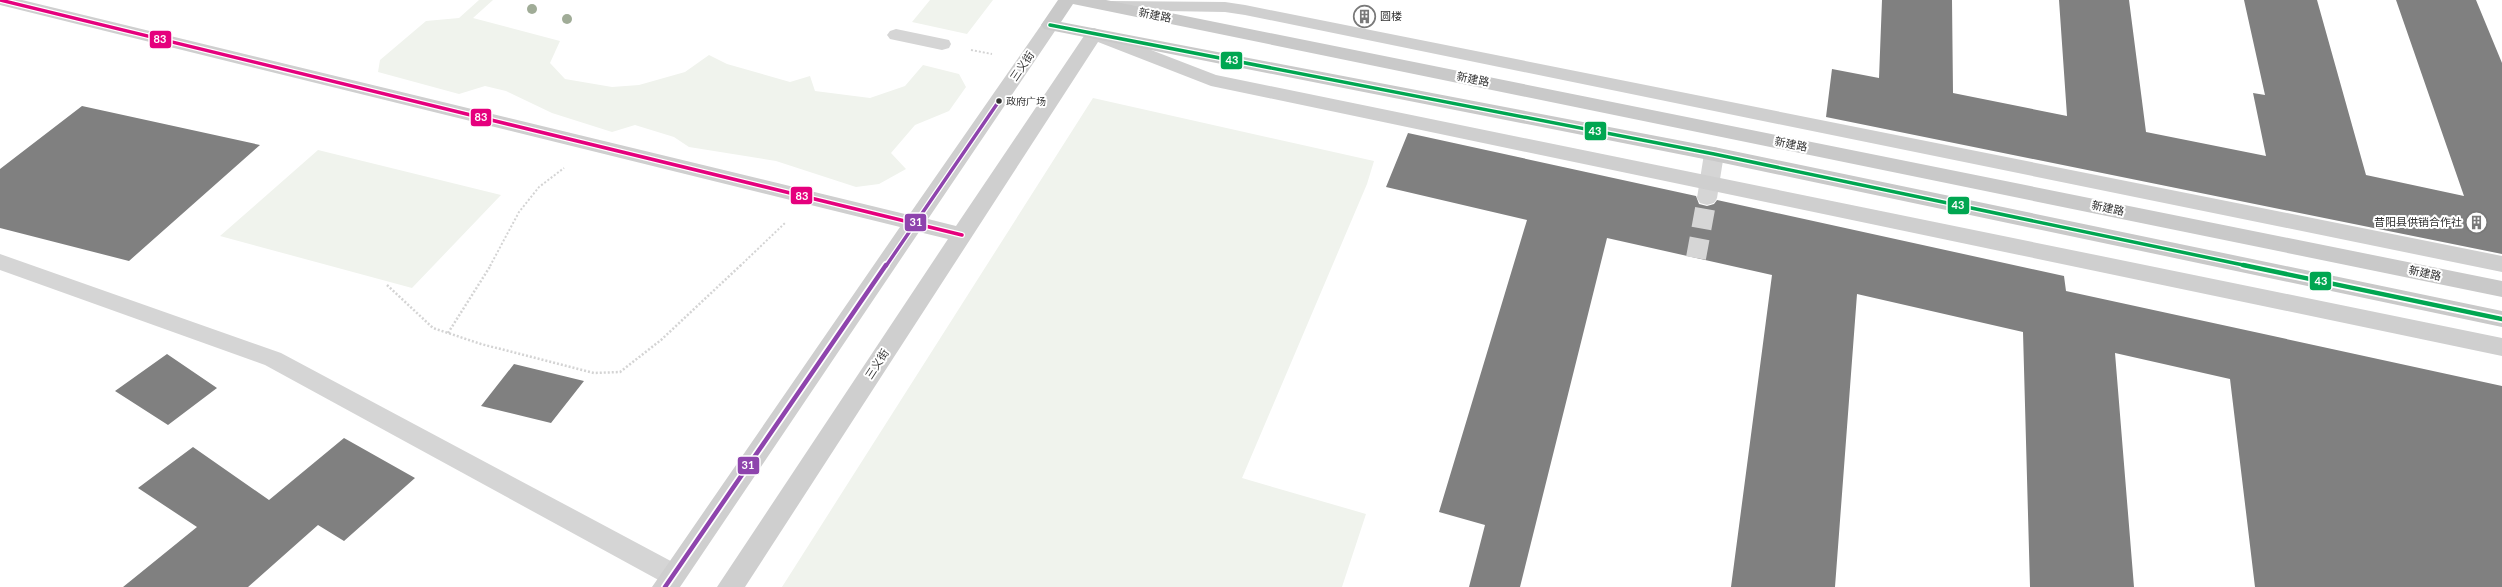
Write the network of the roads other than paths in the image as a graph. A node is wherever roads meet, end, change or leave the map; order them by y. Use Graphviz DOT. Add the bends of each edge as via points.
graph roads {
  1 [pos="0,0"];
  2 [pos="1067,0"];
  3 [pos="1079,0"];
  4 [pos="1213,0"];
  5 [pos="1113,3"];
  6 [pos="1245,10"];
  7 [pos="1050,25"];
  8 [pos="1094,34"];
  9 [pos="896,35"];
  10 [pos="942,44"];
  11 [pos="1714,154"];
  12 [pos="1708,190"];
  13 [pos="914,224"];
  14 [pos="962,236"];
  15 [pos="0,262"];
  16 [pos="2502,264"];
  17 [pos="2502,289"];
  18 [pos="2502,319"];
  19 [pos="2502,346"];
  20 [pos="669,581"];
  21 [pos="730,587"];
  1 -- 13 [label="main road"];
  2 -- 7 [label="main road, 三义街"];
  3 -- 5 [label="main road, 新建路"];
  4 -- 6 [label="main road"];
  5 -- 6 [label="main road"];
  5 -- 8 [label="main road, 三义街"];
  5 -- 17 [label="main road, 新建路"];
  6 -- 16 [label="main road"];
  7 -- 8 [label="main road"];
  7 -- 13 [label="main road, 三义街"];
  8 -- 11 [label="main road"];
  8 -- 12 [label="main road" via="1211,80"];
  8 -- 14 [label="main road, 三义街"];
  9 -- 10 [label="street"];
  11 -- 12 [label="street"];
  11 -- 18 [label="main road"];
  12 -- 19 [label="main road"];
  13 -- 14 [label="main road"];
  13 -- 20 [label="main road, 三义街"];
  14 -- 21 [label="main road, 三义街"];
  15 -- 20 [label="street" via="273,359"];
}
